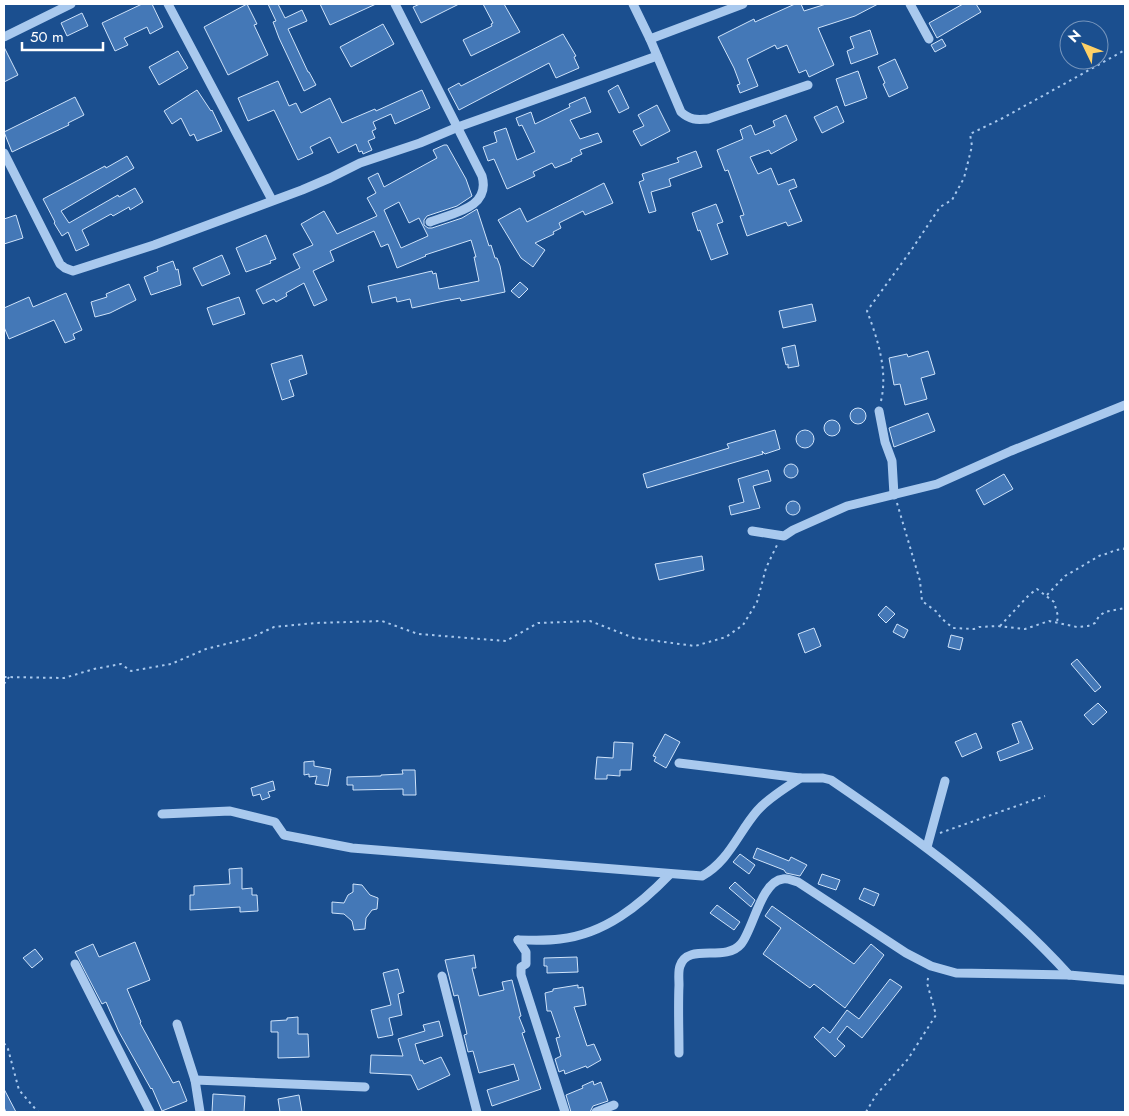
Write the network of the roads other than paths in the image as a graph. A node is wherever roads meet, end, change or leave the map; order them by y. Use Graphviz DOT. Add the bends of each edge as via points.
graph roads {
  1 [pos="71,4"];
  2 [pos="168,4"];
  3 [pos="395,4"];
  4 [pos="633,4"];
  5 [pos="743,4"];
  6 [pos="910,4"];
  7 [pos="4,37"];
  8 [pos="650,39"];
  9 [pos="929,40"];
  10 [pos="657,56"];
  11 [pos="808,85"];
  12 [pos="458,127"];
  13 [pos="4,153"];
  14 [pos="272,200"];
  15 [pos="430,222"];
  16 [pos="1125,405"];
  17 [pos="879,411"];
  18 [pos="894,495"];
  19 [pos="752,532"];
  20 [pos="679,763"];
  21 [pos="800,778"];
  22 [pos="945,781"];
  23 [pos="162,814"];
  24 [pos="927,847"];
  25 [pos="670,874"];
  26 [pos="75,964"];
  27 [pos="1070,975"];
  28 [pos="442,976"];
  29 [pos="1125,980"];
  30 [pos="176,1024"];
  31 [pos="679,1053"];
  32 [pos="194,1080"];
  33 [pos="365,1087"];
  34 [pos="614,1105"];
  35 [pos="150,1112"];
  36 [pos="200,1112"];
  37 [pos="477,1112"];
  38 [pos="565,1112"];
  39 [pos="596,1112"];
  1 -- 7 [label="street"];
  2 -- 14 [label="street"];
  3 -- 12 [label="street"];
  4 -- 8 [label="street"];
  5 -- 8 [label="street"];
  6 -- 9 [label="street"];
  8 -- 10 [label="street"];
  10 -- 11 [label="street" via="681,112 694,120 708,119"];
  10 -- 12 [label="street"];
  12 -- 14 [label="street"];
  12 -- 15 [label="street" via="482,176 484,190 472,206"];
  13 -- 14 [label="street" via="60,264 73,270 154,245"];
  16 -- 18 [label="street" via="1011,450 937,484"];
  17 -- 18 [label="street" via="892,461"];
  18 -- 19 [label="street" via="847,506 784,536"];
  20 -- 21 [label="street"];
  21 -- 24 [label="street" via="831,780"];
  21 -- 25 [label="street" via="757,810 731,850 712,870 702,876"];
  22 -- 24 [label="street"];
  23 -- 25 [label="street" via="230,811 276,822 284,835 352,848"];
  24 -- 27 [label="street" via="1004,911"];
  25 -- 38 [label="street" via="609,924 577,936 518,940 526,952 526,964 521,967 521,974"];
  26 -- 35 [label="street"];
  27 -- 29 [label="street"];
  27 -- 31 [label="street" via="956,973 931,966 798,882 778,880 763,897 740,945 722,953 691,954 684,959 680,966 678,994"];
  28 -- 37 [label="street"];
  30 -- 32 [label="street"];
  32 -- 33 [label="street"];
  32 -- 36 [label="street"];
  34 -- 39 [label="street"];
}
